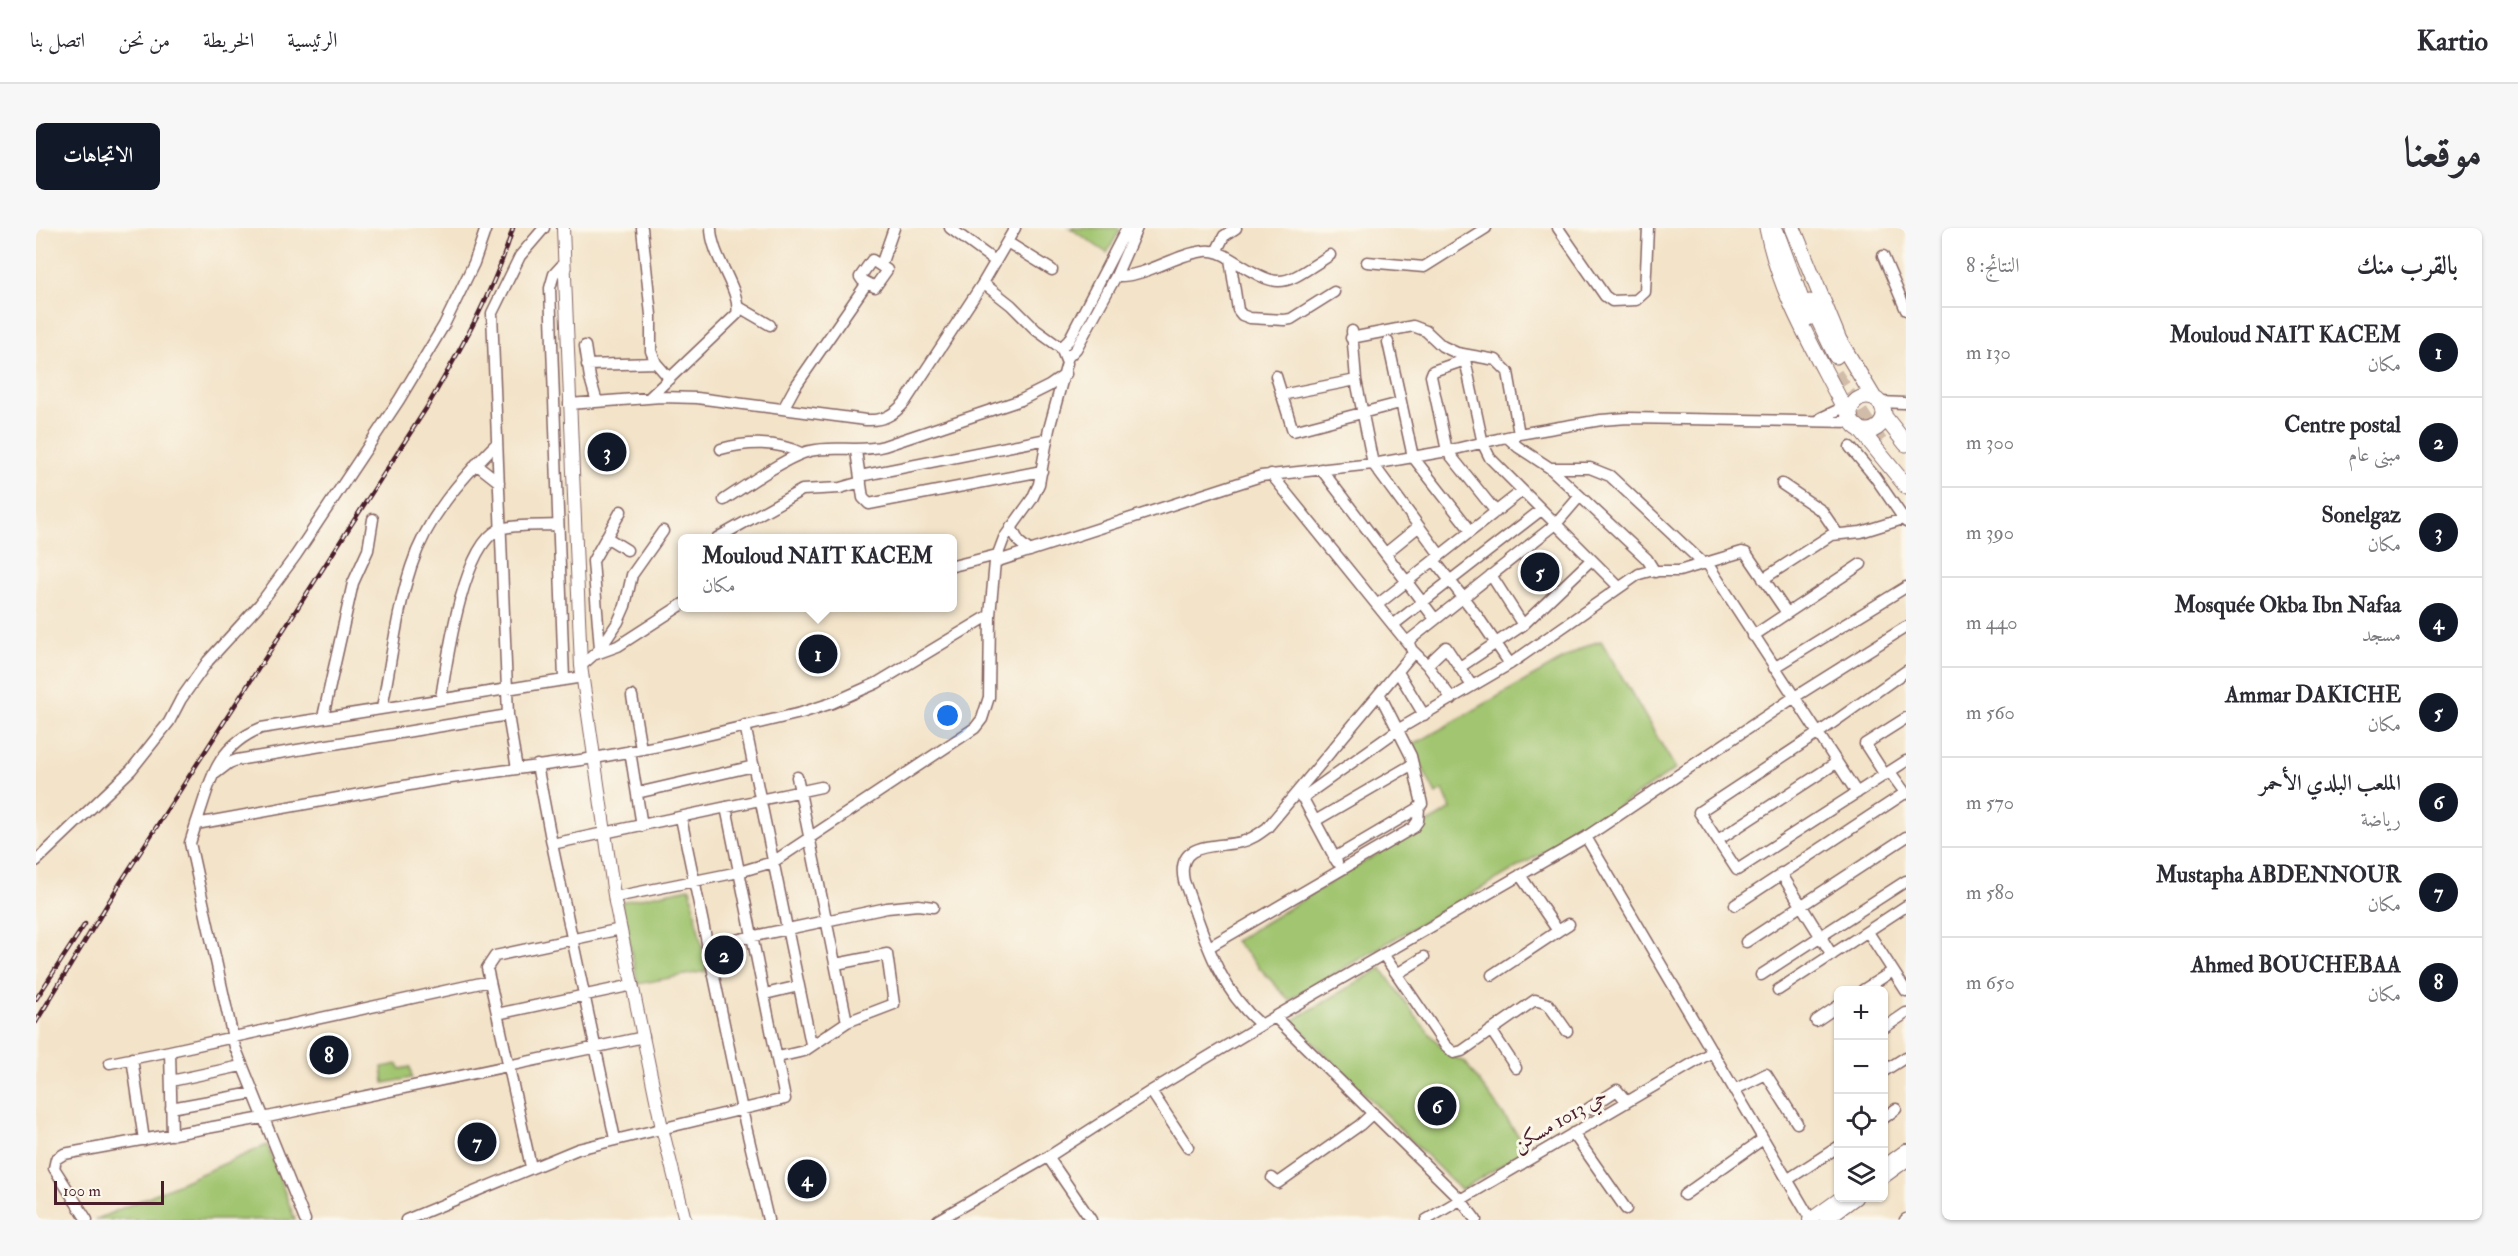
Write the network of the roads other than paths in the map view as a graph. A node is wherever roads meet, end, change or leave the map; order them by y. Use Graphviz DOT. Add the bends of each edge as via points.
graph roads {
  1 [pos="486,228"];
  2 [pos="544,228"];
  3 [pos="563,228"];
  4 [pos="642,228"];
  5 [pos="711,228"];
  6 [pos="894,228"];
  7 [pos="950,228"];
  8 [pos="1015,228"];
  9 [pos="1127,228"];
  10 [pos="1137,228"];
  11 [pos="1236,228"];
  12 [pos="1486,228"];
  13 [pos="1558,228"];
  14 [pos="1648,228"];
  15 [pos="1767,228"];
  16 [pos="1775,228"];
  17 [pos="1786,228"];
  18 [pos="1793,228"];
  19 [pos="1006,242"];
  20 [pos="1216,252"];
  21 [pos="1330,255"];
  22 [pos="1883,256"];
  23 [pos="1230,259"];
  24 [pos="995,261"];
  25 [pos="1367,262"];
  26 [pos="564,263"];
  27 [pos="1052,270"];
  28 [pos="1116,276"];
  29 [pos="982,283"];
  30 [pos="1334,292"];
  31 [pos="739,307"];
  32 [pos="1906,310"];
  33 [pos="770,326"];
  34 [pos="1388,342"];
  35 [pos="585,346"];
  36 [pos="1064,353"];
  37 [pos="1465,357"];
  38 [pos="656,363"];
  39 [pos="587,365"];
  40 [pos="1066,374"];
  41 [pos="1276,376"];
  42 [pos="568,378"];
  43 [pos="554,379"];
  44 [pos="670,379"];
  45 [pos="1356,380"];
  46 [pos="1281,395"];
  47 [pos="649,398"];
  48 [pos="597,402"];
  49 [pos="1905,402"];
  50 [pos="1400,403"];
  51 [pos="569,404"];
  52 [pos="1880,407"];
  53 [pos="783,409"];
  54 [pos="1362,412"];
  55 [pos="1852,415"];
  56 [pos="1815,420"];
  57 [pos="1520,434"];
  58 [pos="1508,437"];
  59 [pos="1047,439"];
  60 [pos="497,443"];
  61 [pos="1483,444"];
  62 [pos="1906,444"];
  63 [pos="1850,447"];
  64 [pos="722,449"];
  65 [pos="856,451"];
  66 [pos="1447,451"];
  67 [pos="801,453"];
  68 [pos="1413,457"];
  69 [pos="1906,458"];
  70 [pos="476,464"];
  71 [pos="1373,464"];
  72 [pos="1550,468"];
  73 [pos="1322,470"];
  74 [pos="1042,471"];
  75 [pos="1271,474"];
  76 [pos="1906,475"];
  77 [pos="861,479"];
  78 [pos="499,482"];
  79 [pos="1782,483"];
  80 [pos="1906,486"];
  81 [pos="1522,491"];
  82 [pos="1580,496"];
  83 [pos="724,500"];
  84 [pos="1541,510"];
  85 [pos="621,511"];
  86 [pos="1496,512"];
  87 [pos="373,519"];
  88 [pos="1905,520"];
  89 [pos="1556,524"];
  90 [pos="558,525"];
  91 [pos="1011,527"];
  92 [pos="1418,527"];
  93 [pos="501,529"];
  94 [pos="663,531"];
  95 [pos="1471,531"];
  96 [pos="1837,533"];
  97 [pos="724,534"];
  98 [pos="606,537"];
  99 [pos="627,550"];
  100 [pos="1030,551"];
  101 [pos="1386,553"];
  102 [pos="1437,558"];
  103 [pos="996,559"];
  104 [pos="1591,560"];
  105 [pos="1706,563"];
  106 [pos="1862,564"];
  107 [pos="957,565"];
  108 [pos="1655,572"];
  109 [pos="1491,575"];
  110 [pos="1763,579"];
  111 [pos="1450,580"];
  112 [pos="1408,581"];
  113 [pos="1619,587"];
  114 [pos="1906,587"];
  115 [pos="1463,596"];
  116 [pos="1423,604"];
  117 [pos="1377,605"];
  118 [pos="678,607"];
  119 [pos="1786,613"];
  120 [pos="990,615"];
  121 [pos="1435,619"];
  122 [pos="1394,625"];
  123 [pos="1523,625"];
  124 [pos="1906,627"];
  125 [pos="1753,636"];
  126 [pos="1496,644"];
  127 [pos="1410,646"];
  128 [pos="598,652"];
  129 [pos="1510,664"];
  130 [pos="1427,665"];
  131 [pos="1460,667"];
  132 [pos="1774,668"];
  133 [pos="582,671"];
  134 [pos="1906,671"];
  135 [pos="1398,672"];
  136 [pos="564,679"];
  137 [pos="1472,686"];
  138 [pos="507,688"];
  139 [pos="1380,695"];
  140 [pos="632,696"];
  141 [pos="441,698"];
  142 [pos="1793,698"];
  143 [pos="1452,699"];
  144 [pos="382,708"];
  145 [pos="508,715"];
  146 [pos="1424,715"];
  147 [pos="323,717"];
  148 [pos="1906,718"];
  149 [pos="746,725"];
  150 [pos="1399,729"];
  151 [pos="1817,734"];
  152 [pos="636,750"];
  153 [pos="595,758"];
  154 [pos="1906,762"];
  155 [pos="1836,763"];
  156 [pos="1413,764"];
  157 [pos="537,765"];
  158 [pos="754,766"];
  159 [pos="517,769"];
  160 [pos="1887,774"];
  161 [pos="213,776"];
  162 [pos="797,777"];
  163 [pos="821,787"];
  164 [pos="800,791"];
  165 [pos="637,793"];
  166 [pos="1857,793"];
  167 [pos="1300,794"];
  168 [pos="1906,794"];
  169 [pos="760,799"];
  170 [pos="726,807"];
  171 [pos="1419,808"];
  172 [pos="681,818"];
  173 [pos="1315,821"];
  174 [pos="196,824"];
  175 [pos="642,826"];
  176 [pos="606,833"];
  177 [pos="1586,837"];
  178 [pos="1906,837"];
  179 [pos="810,838"];
  180 [pos="1718,840"];
  181 [pos="552,844"];
  182 [pos="1334,858"];
  183 [pos="36,861"];
  184 [pos="773,862"];
  185 [pos="1341,870"];
  186 [pos="739,872"];
  187 [pos="1780,873"];
  188 [pos="1520,875"];
  189 [pos="694,881"];
  190 [pos="1906,881"];
  191 [pos="615,897"];
  192 [pos="1735,905"];
  193 [pos="1801,905"];
  194 [pos="1906,906"];
  195 [pos="933,907"];
  196 [pos="828,922"];
  197 [pos="1569,924"];
  198 [pos="621,929"];
  199 [pos="788,931"];
  200 [pos="1557,931"];
  201 [pos="1868,932"];
  202 [pos="1820,936"];
  203 [pos="753,937"];
  204 [pos="574,939"];
  205 [pos="1746,942"];
  206 [pos="707,946"];
  207 [pos="1209,947"];
  208 [pos="1383,954"];
  209 [pos="1832,955"];
  210 [pos="1424,957"];
  211 [pos="836,964"];
  212 [pos="1893,971"];
  213 [pos="1397,974"];
  214 [pos="1492,975"];
  215 [pos="1761,975"];
  216 [pos="490,981"];
  217 [pos="633,985"];
  218 [pos="799,986"];
  219 [pos="1869,986"];
  220 [pos="1778,990"];
  221 [pos="1906,992"];
  222 [pos="765,994"];
  223 [pos="586,995"];
  224 [pos="1834,1009"];
  225 [pos="1906,1013"];
  226 [pos="497,1014"];
  227 [pos="1276,1018"];
  228 [pos="1816,1020"];
  229 [pos="847,1022"];
  230 [pos="1261,1025"];
  231 [pos="1888,1025"];
  232 [pos="1491,1030"];
  233 [pos="1568,1031"];
  234 [pos="233,1037"];
  235 [pos="644,1037"];
  236 [pos="811,1044"];
  237 [pos="597,1046"];
  238 [pos="170,1050"];
  239 [pos="1712,1052"];
  240 [pos="1906,1056"];
  241 [pos="778,1057"];
  242 [pos="132,1058"];
  243 [pos="110,1062"];
  244 [pos="508,1065"];
  245 [pos="241,1066"];
  246 [pos="1516,1068"];
  247 [pos="1888,1068"];
  248 [pos="171,1081"];
  249 [pos="1734,1090"];
  250 [pos="1151,1091"];
  251 [pos="253,1094"];
  252 [pos="1627,1102"];
  253 [pos="171,1108"];
  254 [pos="1588,1109"];
  255 [pos="742,1110"];
  256 [pos="1374,1113"];
  257 [pos="263,1118"];
  258 [pos="1797,1124"];
  259 [pos="662,1128"];
  260 [pos="1573,1133"];
  261 [pos="172,1136"];
  262 [pos="615,1139"];
  263 [pos="1763,1139"];
  264 [pos="144,1140"];
  265 [pos="1188,1147"];
  266 [pos="1837,1148"];
  267 [pos="1906,1150"];
  268 [pos="1047,1157"];
  269 [pos="1906,1161"];
  270 [pos="1888,1163"];
  271 [pos="531,1167"];
  272 [pos="1888,1175"];
  273 [pos="1272,1178"];
  274 [pos="1787,1180"];
  275 [pos="1684,1195"];
  276 [pos="1460,1199"];
  277 [pos="1834,1202"];
  278 [pos="1850,1202"];
  279 [pos="1626,1209"];
  280 [pos="85,1216"];
  281 [pos="72,1220"];
  282 [pos="305,1220"];
  283 [pos="406,1220"];
  284 [pos="686,1220"];
  285 [pos="768,1220"];
  286 [pos="938,1220"];
  287 [pos="1091,1220"];
  288 [pos="1426,1220"];
  289 [pos="1476,1220"];
  290 [pos="1810,1220"];
  291 [pos="1826,1220"];
  1 -- 183 [label="street" via="444,325 296,555 260,604 208,662 138,762"];
  2 -- 60 [label="street" via="520,256 492,313"];
  3 -- 26 [label="main road"];
  4 -- 38 [label="street" via="651,351"];
  5 -- 31 [label="street" via="713,245"];
  6 -- 53 [label="street" via="881,265 869,262 860,277 867,283"];
  7 -- 24 [label="street"];
  8 -- 19 [label="street"];
  9 -- 36 [label="street"];
  10 -- 28 [label="street"];
  11 -- 20 [label="street" via="1222,239"];
  12 -- 25 [label="street" via="1424,267"];
  13 -- 14 [label="street" via="1605,296 1614,301 1636,300 1645,292"];
  15 -- 55 [label="highway" via="1787,297"];
  16 -- 17 [label="highway" via="1802,305 1840,371 1813,310"];
  18 -- 52 [label="highway" via="1839,340"];
  19 -- 24 [label="street"];
  19 -- 27 [label="street"];
  20 -- 23 [label="street"];
  20 -- 28 [label="street" via="1200,252 1142,273"];
  21 -- 23 [label="street" via="1294,278 1280,282 1261,278"];
  22 -- 32 [label="street"];
  23 -- 30 [label="street" via="1238,310 1250,318 1291,319"];
  24 -- 29 [label="street"];
  26 -- 42 [label="main road"];
  26 -- 43 [label="street" via="554,274 550,288"];
  28 -- 36 [label="street" via="1076,349"];
  29 -- 36 [label="street"];
  29 -- 53 [label="street" via="905,402 892,415 866,420"];
  31 -- 33 [label="street"];
  31 -- 44 [label="street" via="734,320"];
  34 -- 50 [label="street"];
  35 -- 39 [label="street"];
  36 -- 40 [label="street"];
  37 -- 45 [label="street" via="1413,326 1351,334"];
  37 -- 57 [label="street" via="1496,360 1506,368"];
  37 -- 61 [label="street"];
  37 -- 66 [label="street" via="1431,375"];
  38 -- 39 [label="street"];
  38 -- 44 [label="street"];
  39 -- 48 [label="street"];
  40 -- 59 [label="street"];
  40 -- 65 [label="street" via="1021,400 884,446"];
  41 -- 46 [label="street"];
  42 -- 43 [label="main road"];
  42 -- 51 [label="main road"];
  43 -- 90 [label="street"];
  44 -- 47 [label="street"];
  45 -- 46 [label="street"];
  45 -- 54 [label="street"];
  46 -- 54 [label="street" via="1293,431"];
  47 -- 48 [label="street"];
  47 -- 53 [label="street" via="697,398"];
  48 -- 51 [label="street"];
  49 -- 52 [label="street"];
  50 -- 54 [label="street"];
  50 -- 68 [label="street"];
  51 -- 133 [label="main road"];
  52 -- 55 [label="highway" via="1864,397"];
  52 -- 55 [label="highway" via="1876,428 1865,430"];
  52 -- 62 [label="highway"];
  54 -- 71 [label="street"];
  55 -- 56 [label="street"];
  55 -- 56 [label="street"];
  55 -- 80 [label="highway"];
  56 -- 57 [label="street" via="1628,418"];
  57 -- 58 [label="street"];
  58 -- 61 [label="street"];
  58 -- 72 [label="street"];
  59 -- 74 [label="street"];
  59 -- 77 [label="street"];
  60 -- 70 [label="street"];
  60 -- 78 [label="street"];
  61 -- 66 [label="street"];
  61 -- 81 [label="street" via="1493,463"];
  63 -- 88 [label="street"];
  64 -- 67 [label="street" via="753,444 783,446"];
  65 -- 67 [label="street"];
  65 -- 77 [label="street"];
  66 -- 68 [label="street"];
  66 -- 86 [label="street"];
  67 -- 83 [label="street"];
  68 -- 71 [label="street"];
  68 -- 95 [label="street"];
  69 -- 76 [label="highway" via="1884,440"];
  70 -- 78 [label="street"];
  70 -- 144 [label="street" via="438,512 411,566"];
  71 -- 73 [label="street"];
  71 -- 92 [label="street"];
  72 -- 82 [label="street"];
  72 -- 105 [label="street" via="1590,468 1611,476"];
  73 -- 75 [label="street"];
  73 -- 101 [label="street"];
  74 -- 77 [label="street" via="871,504 864,500"];
  74 -- 91 [label="street" via="1032,499"];
  75 -- 100 [label="street"];
  75 -- 117 [label="street"];
  77 -- 97 [label="street" via="840,488 802,490"];
  78 -- 93 [label="street"];
  79 -- 96 [label="street" via="1822,511"];
  81 -- 84 [label="street"];
  81 -- 86 [label="street"];
  82 -- 89 [label="street"];
  82 -- 108 [label="street" via="1647,559"];
  84 -- 89 [label="street"];
  84 -- 111 [label="street"];
  85 -- 98 [label="street"];
  86 -- 95 [label="street"];
  87 -- 147 [label="street" via="368,550 353,583"];
  88 -- 96 [label="street" via="1861,532"];
  89 -- 104 [label="street"];
  89 -- 109 [label="street"];
  90 -- 93 [label="street"];
  90 -- 136 [label="street"];
  91 -- 100 [label="street" via="1019,542"];
  91 -- 103 [label="street"];
  92 -- 101 [label="street"];
  92 -- 102 [label="street"];
  93 -- 138 [label="street"];
  93 -- 141 [label="street" via="486,541 469,571"];
  94 -- 128 [label="street" via="632,574 623,611"];
  95 -- 102 [label="street"];
  96 -- 110 [label="street"];
  98 -- 99 [label="street"];
  98 -- 128 [label="street" via="593,565"];
  100 -- 103 [label="street"];
  101 -- 112 [label="street"];
  102 -- 111 [label="street"];
  102 -- 112 [label="street"];
  103 -- 107 [label="street"];
  103 -- 120 [label="street"];
  104 -- 113 [label="street"];
  104 -- 123 [label="street"];
  105 -- 108 [label="street" via="1679,571"];
  105 -- 110 [label="street" via="1746,553"];
  105 -- 125 [label="street"];
  106 -- 119 [label="street"];
  108 -- 113 [label="street" via="1644,572"];
  109 -- 115 [label="street"];
  109 -- 123 [label="street"];
  110 -- 119 [label="street"];
  111 -- 115 [label="street"];
  111 -- 116 [label="street"];
  112 -- 116 [label="street"];
  112 -- 117 [label="street"];
  113 -- 129 [label="street"];
  114 -- 132 [label="street"];
  115 -- 121 [label="street"];
  115 -- 126 [label="street"];
  116 -- 121 [label="street"];
  116 -- 122 [label="street"];
  117 -- 122 [label="street"];
  118 -- 128 [label="street" via="618,646"];
  119 -- 125 [label="street"];
  120 -- 149 [label="street" via="848,697"];
  120 -- 179 [label="street" via="989,697 975,728"];
  121 -- 127 [label="street"];
  122 -- 127 [label="street"];
  123 -- 126 [label="street"];
  124 -- 142 [label="street"];
  125 -- 132 [label="street"];
  126 -- 129 [label="street"];
  126 -- 131 [label="street"];
  127 -- 130 [label="street"];
  127 -- 135 [label="street" via="1411,657"];
  128 -- 133 [label="street"];
  129 -- 137 [label="street"];
  130 -- 131 [label="street" via="1446,647"];
  130 -- 143 [label="street"];
  131 -- 137 [label="street"];
  132 -- 142 [label="street"];
  133 -- 136 [label="street"];
  133 -- 153 [label="main road"];
  134 -- 151 [label="street"];
  135 -- 139 [label="street"];
  135 -- 146 [label="street"];
  136 -- 138 [label="street"];
  137 -- 143 [label="street"];
  138 -- 141 [label="street"];
  138 -- 145 [label="street"];
  139 -- 150 [label="street"];
  139 -- 167 [label="street"];
  140 -- 152 [label="street"];
  141 -- 144 [label="street"];
  142 -- 151 [label="street"];
  142 -- 177 [label="street"];
  143 -- 146 [label="street"];
  144 -- 147 [label="street"];
  145 -- 159 [label="street"];
  145 -- 161 [label="street" via="237,760"];
  146 -- 150 [label="street"];
  147 -- 161 [label="street" via="249,733 228,748"];
  148 -- 160 [label="street" via="1865,744"];
  149 -- 152 [label="street"];
  149 -- 158 [label="street"];
  150 -- 156 [label="street"];
  150 -- 167 [label="street"];
  151 -- 155 [label="street"];
  151 -- 180 [label="street" via="1699,812"];
  152 -- 153 [label="street"];
  152 -- 165 [label="street"];
  153 -- 157 [label="street"];
  153 -- 176 [label="main road"];
  154 -- 160 [label="street"];
  155 -- 166 [label="street"];
  155 -- 180 [label="street"];
  156 -- 171 [label="street" via="1422,799"];
  156 -- 173 [label="street"];
  157 -- 159 [label="street"];
  157 -- 181 [label="street"];
  158 -- 165 [label="street"];
  158 -- 169 [label="street"];
  159 -- 174 [label="street"];
  160 -- 166 [label="street"];
  160 -- 168 [label="street"];
  161 -- 174 [label="street"];
  162 -- 164 [label="street"];
  163 -- 164 [label="street"];
  164 -- 169 [label="street"];
  164 -- 179 [label="street"];
  165 -- 175 [label="street"];
  166 -- 180 [label="street" via="1737,870"];
  167 -- 173 [label="street"];
  167 -- 207 [label="street" via="1254,837 1239,843 1202,846 1186,860 1184,881"];
  168 -- 187 [label="street"];
  169 -- 170 [label="street"];
  169 -- 184 [label="street"];
  170 -- 172 [label="street"];
  170 -- 186 [label="street"];
  171 -- 182 [label="street"];
  171 -- 185 [label="street" via="1413,828"];
  172 -- 175 [label="street"];
  172 -- 189 [label="street"];
  173 -- 182 [label="street"];
  174 -- 234 [label="street" via="190,843"];
  175 -- 176 [label="street"];
  176 -- 181 [label="street"];
  176 -- 191 [label="main road"];
  177 -- 188 [label="street"];
  177 -- 239 [label="street"];
  178 -- 193 [label="street"];
  179 -- 184 [label="street"];
  179 -- 196 [label="street"];
  181 -- 204 [label="street"];
  182 -- 185 [label="street"];
  184 -- 186 [label="street"];
  184 -- 199 [label="street"];
  185 -- 207 [label="street"];
  186 -- 189 [label="street"];
  186 -- 203 [label="street"];
  187 -- 192 [label="street"];
  187 -- 193 [label="street"];
  188 -- 200 [label="street"];
  188 -- 208 [label="street"];
  189 -- 191 [label="street"];
  189 -- 206 [label="street"];
  190 -- 202 [label="street"];
  191 -- 198 [label="main road"];
  193 -- 202 [label="street"];
  193 -- 205 [label="street"];
  194 -- 201 [label="street"];
  195 -- 196 [label="street" via="900,906"];
  196 -- 199 [label="street"];
  196 -- 211 [label="street"];
  197 -- 200 [label="street"];
  198 -- 204 [label="street"];
  198 -- 217 [label="main road"];
  199 -- 203 [label="street"];
  199 -- 218 [label="street"];
  200 -- 214 [label="street"];
  201 -- 209 [label="street"];
  201 -- 212 [label="street"];
  202 -- 209 [label="street"];
  202 -- 215 [label="street"];
  203 -- 206 [label="street"];
  203 -- 222 [label="street"];
  204 -- 216 [label="street" via="495,956 487,968"];
  204 -- 223 [label="street"];
  206 -- 255 [label="street"];
  207 -- 230 [label="street" via="1227,988"];
  208 -- 213 [label="street"];
  208 -- 227 [label="street"];
  209 -- 220 [label="street"];
  210 -- 213 [label="street"];
  211 -- 229 [label="street"];
  211 -- 229 [label="street" via="886,954 894,1005"];
  212 -- 219 [label="street"];
  212 -- 221 [label="street"];
  213 -- 232 [label="street" via="1454,1053"];
  216 -- 226 [label="street"];
  216 -- 234 [label="street"];
  217 -- 223 [label="street"];
  217 -- 235 [label="main road"];
  218 -- 222 [label="street"];
  218 -- 236 [label="street"];
  222 -- 241 [label="street"];
  223 -- 226 [label="street"];
  223 -- 237 [label="street"];
  224 -- 228 [label="street"];
  225 -- 231 [label="street"];
  226 -- 244 [label="street"];
  227 -- 230 [label="street"];
  227 -- 256 [label="street"];
  229 -- 236 [label="street"];
  230 -- 250 [label="street"];
  232 -- 233 [label="street" via="1535,1000 1542,1000"];
  232 -- 246 [label="street"];
  234 -- 238 [label="street"];
  234 -- 245 [label="street"];
  235 -- 237 [label="street"];
  235 -- 259 [label="main road"];
  236 -- 241 [label="street" via="804,1051"];
  237 -- 244 [label="street"];
  237 -- 262 [label="street"];
  238 -- 242 [label="street"];
  238 -- 248 [label="street"];
  239 -- 249 [label="street"];
  239 -- 252 [label="street, حي 1013 مسكن"];
  240 -- 247 [label="street"];
  241 -- 255 [label="street" via="785,1099"];
  242 -- 243 [label="street"];
  242 -- 264 [label="street"];
  244 -- 257 [label="street"];
  244 -- 271 [label="street"];
  245 -- 248 [label="street"];
  245 -- 251 [label="street"];
  248 -- 253 [label="street"];
  249 -- 258 [label="street" via="1766,1074"];
  249 -- 263 [label="street"];
  250 -- 265 [label="street"];
  250 -- 268 [label="street"];
  251 -- 253 [label="street"];
  251 -- 257 [label="street"];
  252 -- 254 [label="street" via="1617,1090"];
  252 -- 260 [label="street, حي 1013 مسكن"];
  253 -- 261 [label="street"];
  255 -- 259 [label="street"];
  255 -- 285 [label="street"];
  256 -- 273 [label="street" via="1278,1183"];
  256 -- 276 [label="street" via="1454,1188"];
  257 -- 261 [label="street"];
  257 -- 282 [label="street"];
  259 -- 262 [label="street"];
  259 -- 284 [label="main road"];
  260 -- 276 [label="street, حي 1013 مسكن"];
  260 -- 279 [label="street"];
  261 -- 264 [label="street"];
  262 -- 271 [label="street"];
  263 -- 274 [label="street"];
  263 -- 275 [label="street"];
  264 -- 280 [label="street" via="69,1153 56,1159 54,1168"];
  266 -- 274 [label="street"];
  267 -- 270 [label="main road"];
  268 -- 286 [label="street"];
  268 -- 287 [label="street"];
  269 -- 272 [label="main road"];
  271 -- 283 [label="street"];
  274 -- 290 [label="street"];
  276 -- 288 [label="street, حي 1013 مسكن"];
  276 -- 289 [label="street"];
  277 -- 290 [label="main road"];
  278 -- 291 [label="main road"];
  280 -- 281 [label="street"];
}
